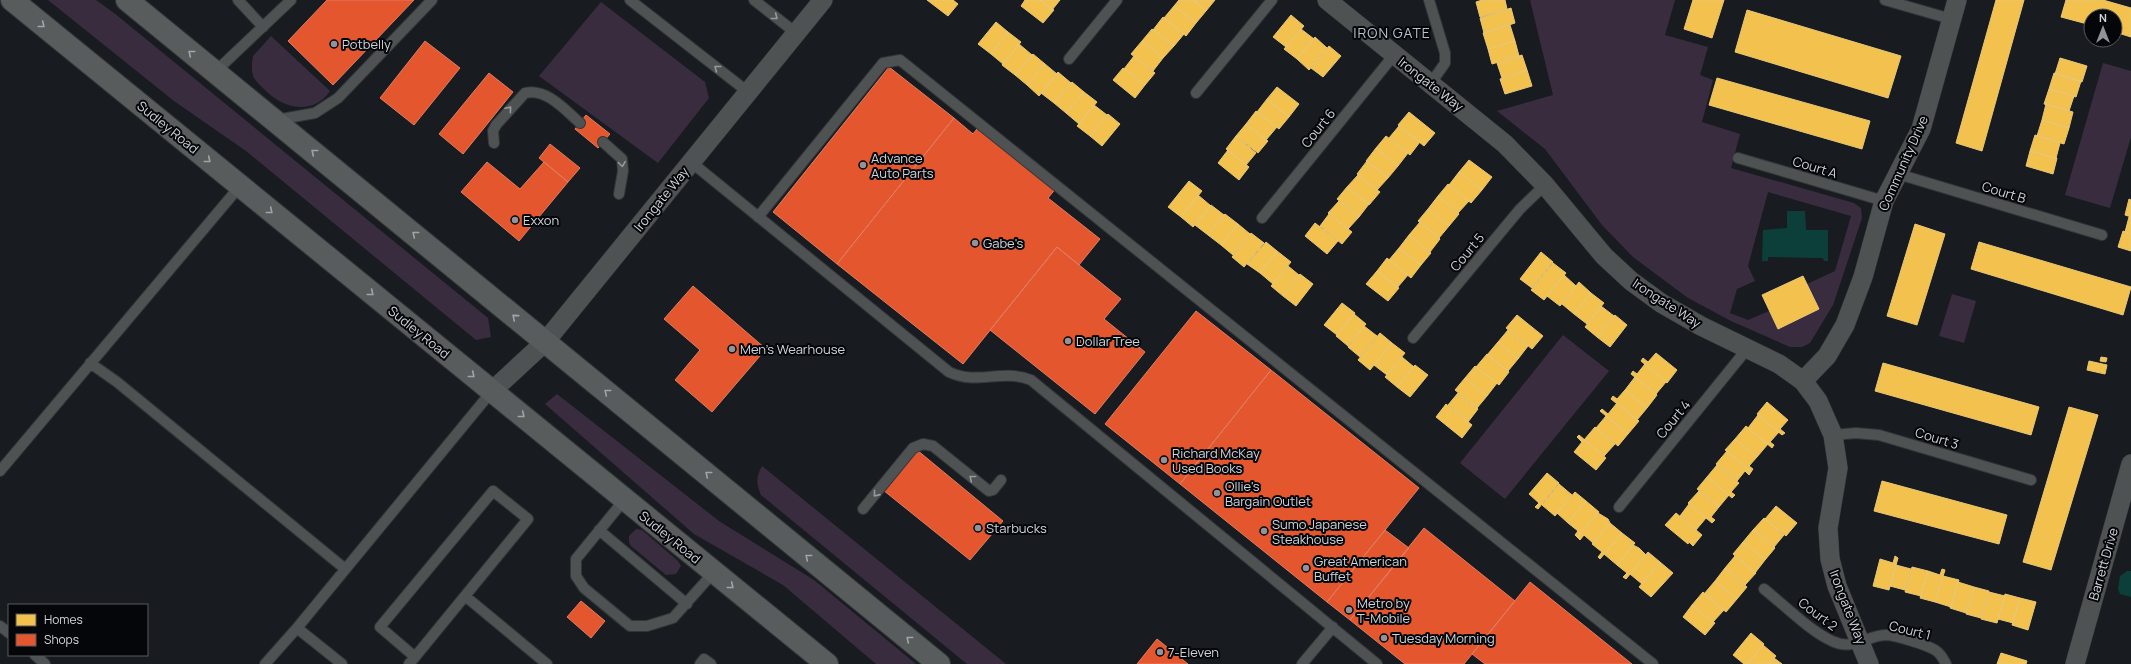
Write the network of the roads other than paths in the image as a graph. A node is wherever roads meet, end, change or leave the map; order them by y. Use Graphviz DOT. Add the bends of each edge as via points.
graph roads {
  1 [pos="12,0"];
  2 [pos="127,0"];
  3 [pos="238,0"];
  4 [pos="290,0"];
  5 [pos="432,0"];
  6 [pos="630,0"];
  7 [pos="754,0"];
  8 [pos="823,0"];
  9 [pos="1117,0"];
  10 [pos="1272,0"];
  11 [pos="1327,0"];
  12 [pos="1429,0"];
  13 [pos="1885,0"];
  14 [pos="1957,0"];
  15 [pos="1951,19"];
  16 [pos="263,27"];
  17 [pos="796,33"];
  18 [pos="1394,55"];
  19 [pos="1069,59"];
  20 [pos="215,72"];
  21 [pos="1432,83"];
  22 [pos="748,92"];
  23 [pos="1196,93"];
  24 [pos="274,120"];
  25 [pos="580,123"];
  26 [pos="603,142"];
  27 [pos="494,143"];
  28 [pos="1738,158"];
  29 [pos="691,162"];
  30 [pos="1898,174"];
  31 [pos="1545,185"];
  32 [pos="240,186"];
  33 [pos="619,194"];
  34 [pos="1884,201"];
  35 [pos="758,217"];
  36 [pos="1262,218"];
  37 [pos="2102,235"];
  38 [pos="1413,338"];
  39 [pos="545,342"];
  40 [pos="1747,348"];
  41 [pos="90,363"];
  42 [pos="1802,381"];
  43 [pos="492,391"];
  44 [pos="1833,435"];
  45 [pos="2131,464"];
  46 [pos="0,471"];
  47 [pos="1001,480"];
  48 [pos="2031,480"];
  49 [pos="625,499"];
  50 [pos="1619,507"];
  51 [pos="863,509"];
  52 [pos="599,530"];
  53 [pos="344,568"];
  54 [pos="714,572"];
  55 [pos="1764,589"];
  56 [pos="465,596"];
  57 [pos="687,604"];
  58 [pos="0,626"];
  59 [pos="297,628"];
  60 [pos="1333,628"];
  61 [pos="8,633"];
  62 [pos="1862,643"];
  63 [pos="36,656"];
  64 [pos="412,660"];
  65 [pos="45,664"];
  66 [pos="265,664"];
  67 [pos="342,664"];
  68 [pos="547,664"];
  69 [pos="700,664"];
  70 [pos="711,664"];
  71 [pos="827,664"];
  72 [pos="939,664"];
  73 [pos="1302,664"];
  74 [pos="1378,664"];
  75 [pos="1653,664"];
  76 [pos="1869,664"];
  77 [pos="1946,664"];
  78 [pos="2075,664"];
  1 -- 32 [label="main road, Sudley Road, one-way"];
  20 -- 2 [label="main road, one-way"];
  3 -- 16 [label="lane"];
  4 -- 16 [label="lane"];
  5 -- 24 [label="lane" via="327,106 315,113"];
  22 -- 6 [label="lane, one-way"];
  7 -- 17 [label="lane, one-way"];
  8 -- 17 [label="street, Irongate Way"];
  9 -- 19 [label="lane"];
  10 -- 23 [label="lane"];
  11 -- 18 [label="street, Irongate Way"];
  12 -- 21 [label="lane" via="1445,53 1444,63"];
  13 -- 15 [label="lane"];
  14 -- 15 [label="street, Community Drive"];
  15 -- 30 [label="street, Community Drive" via="1921,129"];
  16 -- 20 [label="lane"];
  17 -- 22 [label="street, Irongate Way"];
  18 -- 21 [label="street, Irongate Way"];
  18 -- 36 [label="lane, Court 6"];
  20 -- 24 [label="main road"];
  21 -- 31 [label="street, Irongate Way" via="1505,144"];
  22 -- 29 [label="street, Irongate Way"];
  39 -- 24 [label="main road, one-way"];
  27 -- 25 [label="lane, one-way" via="493,131 496,125 525,93 535,92 547,96"];
  26 -- 33 [label="lane, one-way" via="622,159 623,171"];
  28 -- 34 [label="lane, Court A"];
  29 -- 35 [label="lane"];
  29 -- 39 [label="street, Irongate Way"];
  30 -- 34 [label="street, Community Drive"];
  30 -- 37 [label="lane, Court B"];
  31 -- 38 [label="lane, Court 5" via="1520,209"];
  31 -- 40 [label="street, Irongate Way" via="1604,256 1631,281 1661,303"];
  32 -- 41 [label="lane"];
  32 -- 43 [label="main road, Sudley Road, one-way"];
  34 -- 42 [label="street, Community Drive" via="1845,325 1827,356"];
  35 -- 60 [label="lane" via="948,372 961,378 976,379 1008,374 1031,380"];
  35 -- 75 [label="lane" via="883,62 900,60"];
  39 -- 43 [label="street, Irongate Way"];
  72 -- 39 [label="main road, one-way"];
  40 -- 42 [label="street, Irongate Way" via="1779,364"];
  40 -- 50 [label="lane, Court 4"];
  41 -- 46 [label="lane"];
  41 -- 53 [label="lane"];
  42 -- 44 [label="street, Irongate Way" via="1818,401"];
  43 -- 49 [label="main road, Sudley Road, one-way"];
  43 -- 53 [label="lane"];
  44 -- 48 [label="lane, Court 3" via="1879,435"];
  44 -- 62 [label="street, Irongate Way" via="1838,468 1828,528 1828,545 1837,586"];
  45 -- 78 [label="street, Barrett Drive"];
  47 -- 51 [label="lane, one-way" via="989,491 933,446 920,445 913,448"];
  49 -- 52 [label="lane"];
  49 -- 54 [label="main road, Sudley Road"];
  52 -- 57 [label="lane"];
  52 -- 57 [label="lane" via="576,559 576,576 584,588 630,626 647,626 673,618"];
  53 -- 59 [label="lane"];
  54 -- 57 [label="lane"];
  54 -- 71 [label="main road, Sudley Road, one-way"];
  55 -- 62 [label="lane, Court 2" via="1832,642 1848,645"];
  56 -- 64 [label="lane"];
  56 -- 64 [label="lane" via="528,519 492,491 380,627"];
  56 -- 68 [label="lane"];
  58 -- 61 [label="lane"];
  59 -- 66 [label="lane"];
  59 -- 67 [label="lane"];
  60 -- 73 [label="lane"];
  60 -- 74 [label="lane"];
  62 -- 76 [label="street, Irongate Way"];
  62 -- 77 [label="lane, Court 1" via="1882,636 1894,637 1934,649"];
  63 -- 65 [label="lane"];
  69 -- 70 [label="lane" via="704,659"];
}
